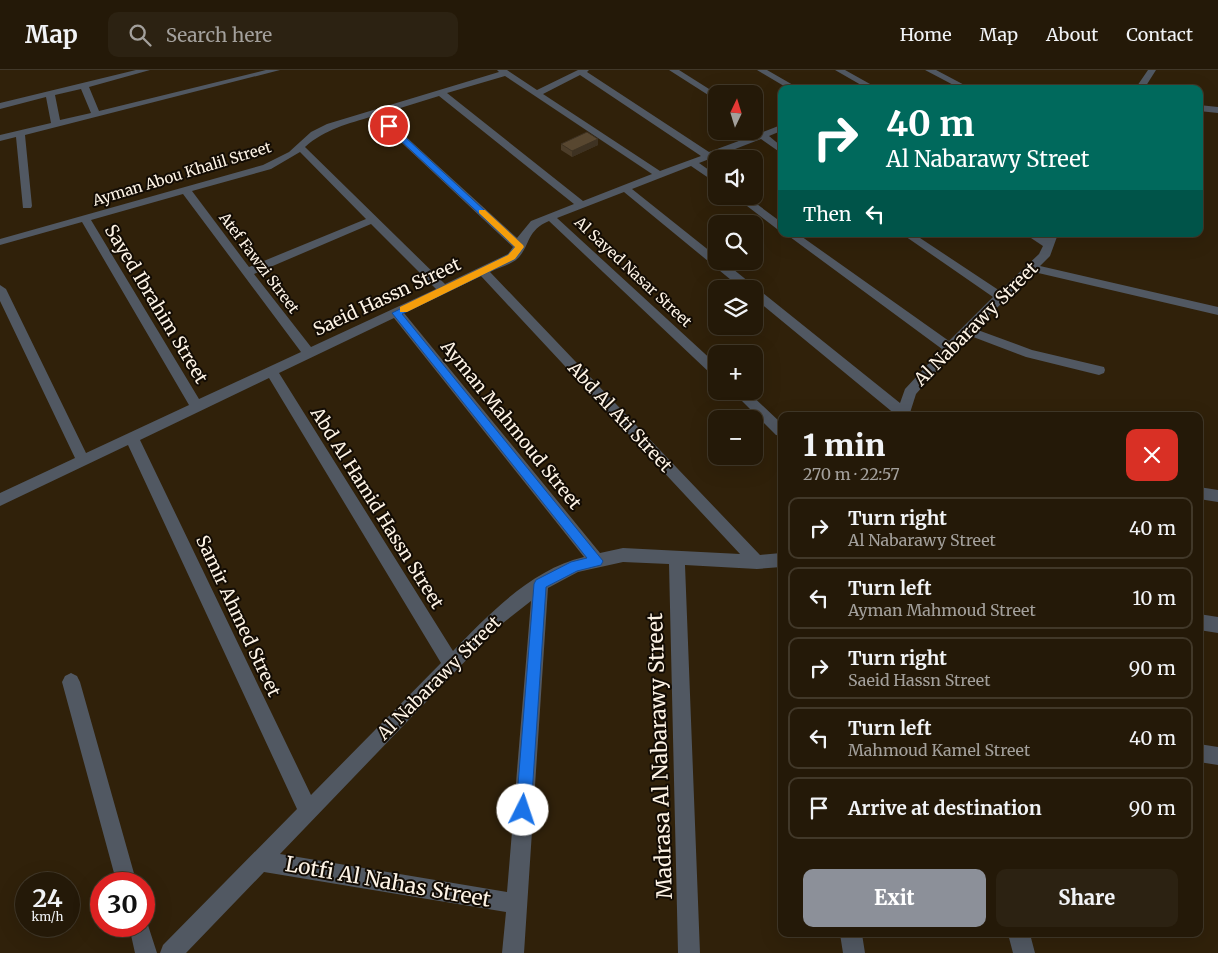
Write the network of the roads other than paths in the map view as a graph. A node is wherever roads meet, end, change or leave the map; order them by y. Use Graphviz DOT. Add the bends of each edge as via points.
graph roads {
  1 [pos="146,70"];
  2 [pos="276,70"];
  3 [pos="673,70"];
  4 [pos="761,70"];
  5 [pos="839,70"];
  6 [pos="929,70"];
  7 [pos="1152,70"];
  8 [pos="503,71"];
  9 [pos="583,71"];
  10 [pos="789,85"];
  11 [pos="867,85"];
  12 [pos="960,85"];
  13 [pos="1142,85"];
  14 [pos="84,86"];
  15 [pos="440,92"];
  16 [pos="708,92"];
  17 [pos="537,93"];
  18 [pos="50,94"];
  19 [pos="0,106"];
  20 [pos="1203,108"];
  21 [pos="1218,110"];
  22 [pos="374,112"];
  23 [pos="96,115"];
  24 [pos="56,124"];
  25 [pos="778,128"];
  26 [pos="763,131"];
  27 [pos="20,133"];
  28 [pos="763,136"];
  29 [pos="0,138"];
  30 [pos="741,140"];
  31 [pos="300,147"];
  32 [pos="778,148"];
  33 [pos="720,150"];
  34 [pos="708,156"];
  35 [pos="693,162"];
  36 [pos="708,174"];
  37 [pos="659,175"];
  38 [pos="625,188"];
  39 [pos="186,191"];
  40 [pos="582,205"];
  41 [pos="751,205"];
  42 [pos="27,206"];
  43 [pos="550,217"];
  44 [pos="86,218"];
  45 [pos="374,219"];
  46 [pos="778,225"];
  47 [pos="795,237"];
  48 [pos="912,237"];
  49 [pos="1051,239"];
  50 [pos="0,242"];
  51 [pos="520,247"];
  52 [pos="1031,268"];
  53 [pos="482,271"];
  54 [pos="248,272"];
  55 [pos="739,280"];
  56 [pos="0,289"];
  57 [pos="444,290"];
  58 [pos="1001,296"];
  59 [pos="763,299"];
  60 [pos="1218,312"];
  61 [pos="396,313"];
  62 [pos="966,330"];
  63 [pos="949,348"];
  64 [pos="309,354"];
  65 [pos="708,364"];
  66 [pos="1099,370"];
  67 [pos="271,371"];
  68 [pos="748,400"];
  69 [pos="197,407"];
  70 [pos="901,412"];
  71 [pos="904,412"];
  72 [pos="778,428"];
  73 [pos="132,438"];
  74 [pos="82,461"];
  75 [pos="1203,494"];
  76 [pos="1218,496"];
  77 [pos="0,500"];
  78 [pos="676,558"];
  79 [pos="778,560"];
  80 [pos="597,561"];
  81 [pos="757,562"];
  82 [pos="540,584"];
  83 [pos="1203,623"];
  84 [pos="1218,626"];
  85 [pos="451,664"];
  86 [pos="70,682"];
  87 [pos="1203,754"];
  88 [pos="1218,756"];
  89 [pos="308,811"];
  90 [pos="260,861"];
  91 [pos="124,872"];
  92 [pos="516,904"];
  93 [pos="142,937"];
  94 [pos="851,937"];
  95 [pos="1020,937"];
  96 [pos="146,953"];
  97 [pos="171,953"];
  98 [pos="513,953"];
  99 [pos="689,953"];
  100 [pos="854,953"];
  101 [pos="1024,953"];
  1 -- 14 [label="street"];
  2 -- 23 [label="street"];
  3 -- 16 [label="street"];
  4 -- 10 [label="street"];
  5 -- 11 [label="street"];
  6 -- 12 [label="street"];
  7 -- 13 [label="street"];
  8 -- 15 [label="street, Ayman Abou Khalil Street"];
  8 -- 17 [label="street"];
  9 -- 17 [label="street"];
  9 -- 34 [label="street"];
  14 -- 18 [label="street"];
  14 -- 23 [label="street"];
  15 -- 22 [label="street, Ayman Abou Khalil Street"];
  15 -- 40 [label="street"];
  17 -- 37 [label="street"];
  18 -- 19 [label="street"];
  18 -- 24 [label="street"];
  20 -- 21 [label="street"];
  22 -- 31 [label="street, Ayman Abou Khalil Street" via="320,129"];
  22 -- 51 [label="street"];
  23 -- 24 [label="street"];
  24 -- 27 [label="street"];
  25 -- 26 [label="street, Saeid Hassn Street"];
  27 -- 29 [label="street"];
  27 -- 42 [label="street"];
  28 -- 32 [label="street"];
  30 -- 33 [label="street, Saeid Hassn Street"];
  31 -- 39 [label="street, Ayman Abou Khalil Street" via="267,167"];
  31 -- 45 [label="street"];
  34 -- 35 [label="street, Saeid Hassn Street"];
  35 -- 36 [label="street"];
  35 -- 37 [label="street, Saeid Hassn Street"];
  37 -- 38 [label="street, Saeid Hassn Street"];
  38 -- 40 [label="street, Saeid Hassn Street"];
  38 -- 55 [label="street"];
  39 -- 44 [label="street, Ayman Abou Khalil Street"];
  39 -- 54 [label="street, Atef Fawzi Street"];
  40 -- 43 [label="street, Saeid Hassn Street"];
  41 -- 46 [label="street"];
  43 -- 51 [label="street, Saeid Hassn Street" via="535,223 524,233"];
  43 -- 65 [label="street, Al Sayed Nasar Street"];
  44 -- 50 [label="street, Ayman Abou Khalil Street"];
  44 -- 69 [label="street, Sayed Ibrahim Street"];
  45 -- 54 [label="street"];
  45 -- 57 [label="street"];
  47 -- 63 [label="street"];
  48 -- 58 [label="street"];
  49 -- 52 [label="street, Al Nabarawy Street" via="1044,256"];
  51 -- 53 [label="street, Saeid Hassn Street" via="512,257"];
  52 -- 58 [label="street, Al Nabarawy Street"];
  52 -- 60 [label="street"];
  53 -- 57 [label="street, Saeid Hassn Street"];
  53 -- 81 [label="street, Abd Al Ati Street"];
  54 -- 64 [label="street, Atef Fawzi Street"];
  56 -- 74 [label="street"];
  57 -- 61 [label="street, Saeid Hassn Street"];
  58 -- 62 [label="street, Al Nabarawy Street"];
  59 -- 70 [label="street"];
  61 -- 64 [label="street, Saeid Hassn Street"];
  61 -- 80 [label="street, Ayman Mahmoud Street"];
  62 -- 63 [label="street, Al Nabarawy Street"];
  62 -- 66 [label="street" via="1030,354"];
  63 -- 71 [label="street, Al Nabarawy Street" via="910,392"];
  64 -- 67 [label="street, Saeid Hassn Street"];
  67 -- 69 [label="street, Saeid Hassn Street"];
  67 -- 85 [label="street, Abd Al Hamid Hassn Street"];
  68 -- 72 [label="street"];
  69 -- 73 [label="street, Saeid Hassn Street"];
  73 -- 74 [label="street, Saeid Hassn Street"];
  73 -- 89 [label="street, Samir Ahmed Street"];
  74 -- 77 [label="street, Saeid Hassn Street"];
  75 -- 76 [label="street"];
  78 -- 80 [label="street, Al Nabarawy Street" via="623,555"];
  78 -- 81 [label="street, Al Nabarawy Street"];
  78 -- 99 [label="street, Madrasa Al Nabarawy Street"];
  79 -- 81 [label="street, Al Nabarawy Street"];
  80 -- 82 [label="street, Al Nabarawy Street" via="575,566"];
  82 -- 85 [label="street, Al Nabarawy Street" via="492,622"];
  82 -- 92 [label="street"];
  83 -- 84 [label="street"];
  85 -- 89 [label="street, Al Nabarawy Street"];
  86 -- 91 [label="street"];
  87 -- 88 [label="street"];
  89 -- 90 [label="street, Al Nabarawy Street"];
  90 -- 92 [label="street, Lotfi Al Nahas Street"];
  90 -- 97 [label="street, Al Nabarawy Street"];
  92 -- 98 [label="street"];
  93 -- 96 [label="street"];
  94 -- 100 [label="street"];
  95 -- 101 [label="street"];
}
